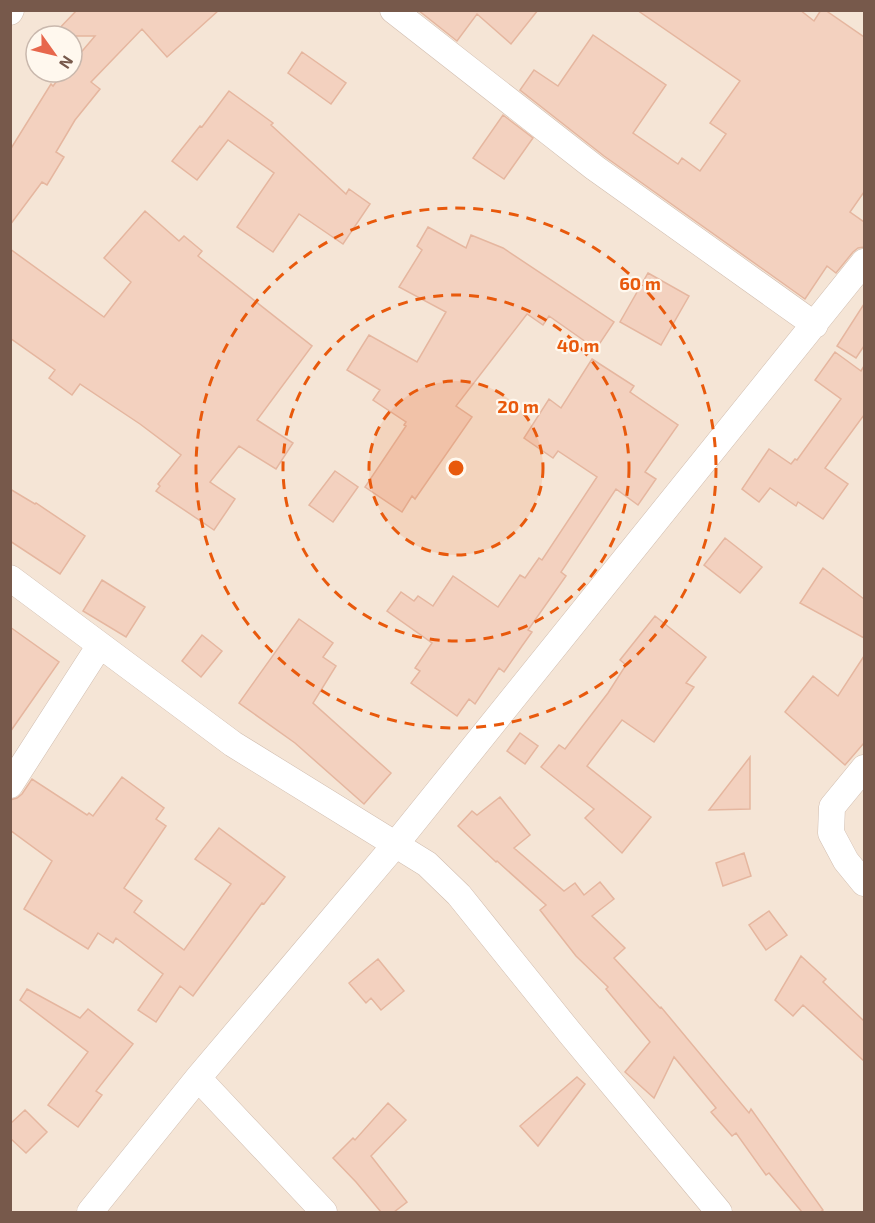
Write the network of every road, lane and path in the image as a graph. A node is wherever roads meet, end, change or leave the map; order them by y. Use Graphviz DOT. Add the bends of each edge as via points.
graph roads {
  1 [pos="393,10"];
  2 [pos="864,262"];
  3 [pos="815,325"];
  4 [pos="10,578"];
  5 [pos="100,645"];
  6 [pos="864,768"];
  7 [pos="10,785"];
  8 [pos="395,845"];
  9 [pos="864,883"];
  10 [pos="198,1078"];
  11 [pos="90,1212"];
  12 [pos="324,1212"];
  13 [pos="719,1212"];
  1 -- 3 [label="street" via="595,168"];
  2 -- 3 [label="street"];
  3 -- 8 [label="street"];
  4 -- 5 [label="street"];
  5 -- 7 [label="street"];
  5 -- 8 [label="street" via="233,744"];
  6 -- 9 [label="street" via="832,807 831,833"];
  8 -- 10 [label="street"];
  8 -- 13 [label="street" via="427,864 459,895"];
  10 -- 11 [label="street"];
  10 -- 12 [label="street"];
}
